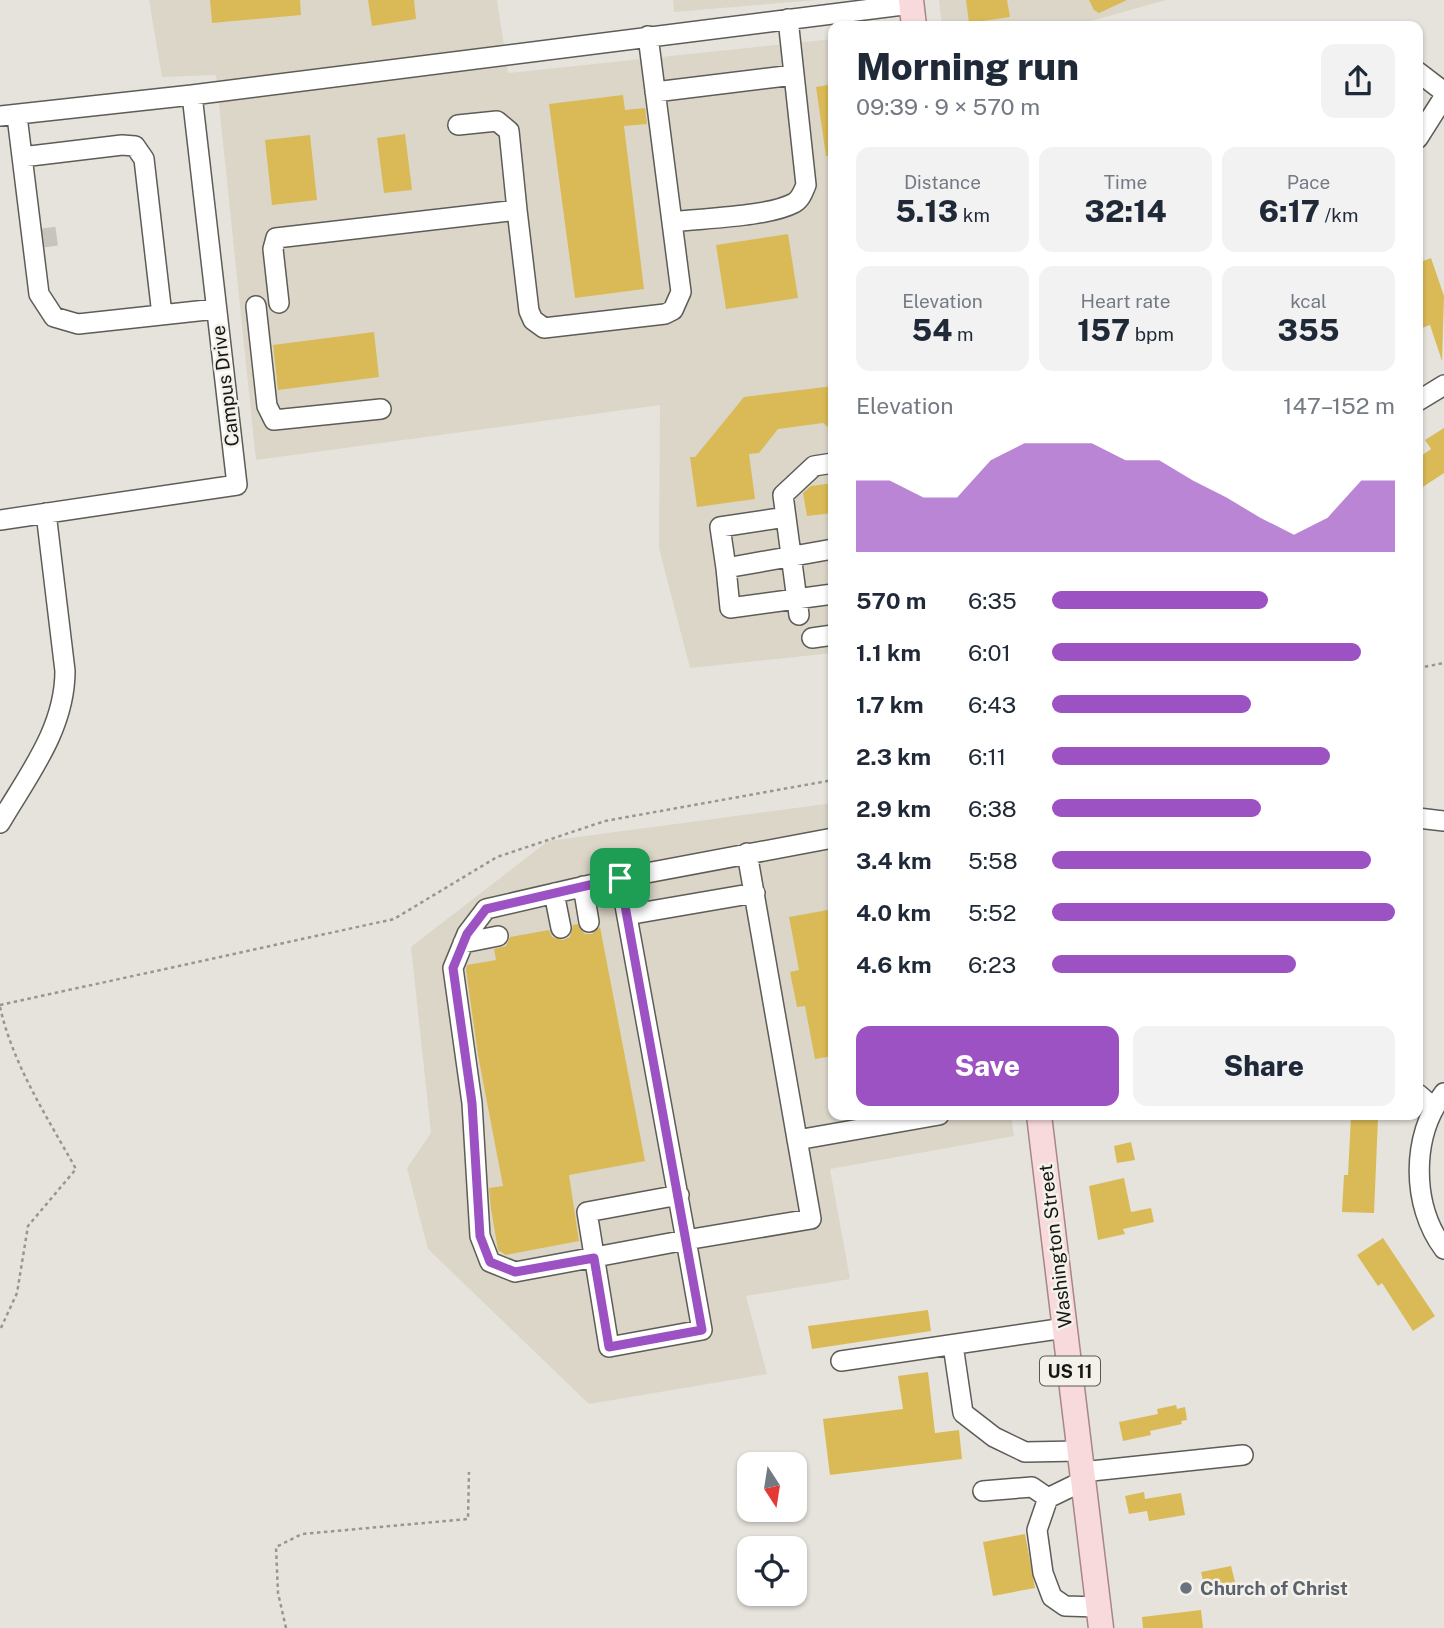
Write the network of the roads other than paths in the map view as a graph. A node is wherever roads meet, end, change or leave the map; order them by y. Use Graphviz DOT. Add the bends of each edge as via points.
graph roads {
  1 [pos="912,10"];
  2 [pos="788,19"];
  3 [pos="648,36"];
  4 [pos="794,75"];
  5 [pos="1423,76"];
  6 [pos="655,92"];
  7 [pos="1444,94"];
  8 [pos="192,95"];
  9 [pos="9,116"];
  10 [pos="458,125"];
  11 [pos="1423,130"];
  12 [pos="22,156"];
  13 [pos="517,211"];
  14 [pos="30,212"];
  15 [pos="672,222"];
  16 [pos="46,228"];
  17 [pos="49,250"];
  18 [pos="35,265"];
  19 [pos="279,303"];
  20 [pos="256,306"];
  21 [pos="216,309"];
  22 [pos="162,315"];
  23 [pos="1444,384"];
  24 [pos="1423,398"];
  25 [pos="381,409"];
  26 [pos="828,464"];
  27 [pos="46,513"];
  28 [pos="786,517"];
  29 [pos="0,520"];
  30 [pos="828,550"];
  31 [pos="791,556"];
  32 [pos="726,568"];
  33 [pos="828,596"];
  34 [pos="798,607"];
  35 [pos="828,636"];
  36 [pos="812,638"];
  37 [pos="1423,819"];
  38 [pos="1444,821"];
  39 [pos="0,823"];
  40 [pos="828,839"];
  41 [pos="747,853"];
  42 [pos="620,878"];
  43 [pos="583,886"];
  44 [pos="554,893"];
  45 [pos="755,893"];
  46 [pos="627,915"];
  47 [pos="589,922"];
  48 [pos="561,928"];
  49 [pos="498,936"];
  50 [pos="463,943"];
  51 [pos="1439,1100"];
  52 [pos="911,1120"];
  53 [pos="1040,1120"];
  54 [pos="797,1140"];
  55 [pos="678,1195"];
  56 [pos="686,1240"];
  57 [pos="1444,1249"];
  58 [pos="594,1258"];
  59 [pos="1065,1328"];
  60 [pos="953,1345"];
  61 [pos="841,1361"];
  62 [pos="1243,1455"];
  63 [pos="1082,1468"];
  64 [pos="983,1491"];
  65 [pos="1048,1498"];
  66 [pos="1099,1618"];
  1 -- 2 [label="street"];
  2 -- 3 [label="street"];
  2 -- 4 [label="street"];
  3 -- 6 [label="street"];
  3 -- 8 [label="street"];
  4 -- 6 [label="street"];
  4 -- 15 [label="street" via="806,185 802,195 775,210"];
  5 -- 7 [label="street"];
  6 -- 15 [label="street"];
  7 -- 11 [label="street"];
  8 -- 9 [label="street"];
  8 -- 21 [label="street, Campus Drive"];
  9 -- 12 [label="street"];
  10 -- 13 [label="street" via="497,121 509,131"];
  12 -- 14 [label="street"];
  12 -- 22 [label="street" via="135,146 144,159"];
  13 -- 15 [label="street" via="529,311 544,328 673,310 681,292"];
  13 -- 19 [label="street" via="276,238 273,249"];
  14 -- 16 [label="street" via="40,216"];
  14 -- 18 [label="street"];
  17 -- 18 [label="street"];
  18 -- 22 [label="street" via="39,294 54,317 78,324"];
  20 -- 25 [label="street" via="267,406 274,420"];
  21 -- 22 [label="street"];
  21 -- 27 [label="street, Campus Drive" via="237,485"];
  23 -- 24 [label="street"];
  26 -- 28 [label="street" via="814,466 783,495"];
  27 -- 29 [label="street, Campus Drive"];
  27 -- 39 [label="street" via="65,695 50,738"];
  28 -- 31 [label="street"];
  28 -- 32 [label="street" via="720,527"];
  30 -- 31 [label="street"];
  31 -- 32 [label="street"];
  31 -- 34 [label="street"];
  32 -- 34 [label="street" via="730,608"];
  33 -- 34 [label="street"];
  35 -- 36 [label="street"];
  37 -- 38 [label="street"];
  40 -- 41 [label="street"];
  41 -- 42 [label="street"];
  41 -- 45 [label="street"];
  42 -- 43 [label="street"];
  42 -- 46 [label="street"];
  43 -- 44 [label="street"];
  43 -- 47 [label="street"];
  44 -- 48 [label="street"];
  44 -- 50 [label="street" via="486,909"];
  45 -- 46 [label="street"];
  45 -- 54 [label="street"];
  46 -- 55 [label="street"];
  49 -- 50 [label="street"];
  50 -- 58 [label="street" via="453,968 472,1103 480,1236 490,1262 515,1272"];
  51 -- 57 [label="street" via="1419,1165 1419,1191 1426,1217"];
  52 -- 54 [label="street"];
  53 -- 59 [label="main road, Washington Street / US 11"];
  54 -- 56 [label="street" via="811,1219"];
  55 -- 56 [label="street"];
  55 -- 58 [label="street" via="587,1212"];
  56 -- 58 [label="street"];
  56 -- 58 [label="street" via="702,1330 609,1347"];
  59 -- 60 [label="street"];
  59 -- 63 [label="main road, Washington Street / US 11"];
  60 -- 61 [label="street"];
  60 -- 63 [label="street" via="963,1413 994,1437 1025,1452"];
  62 -- 63 [label="street"];
  63 -- 65 [label="street"];
  63 -- 66 [label="main road, Washington Street / US 11"];
  64 -- 65 [label="street" via="1032,1487"];
  65 -- 66 [label="street" via="1037,1531 1052,1597"];
}
